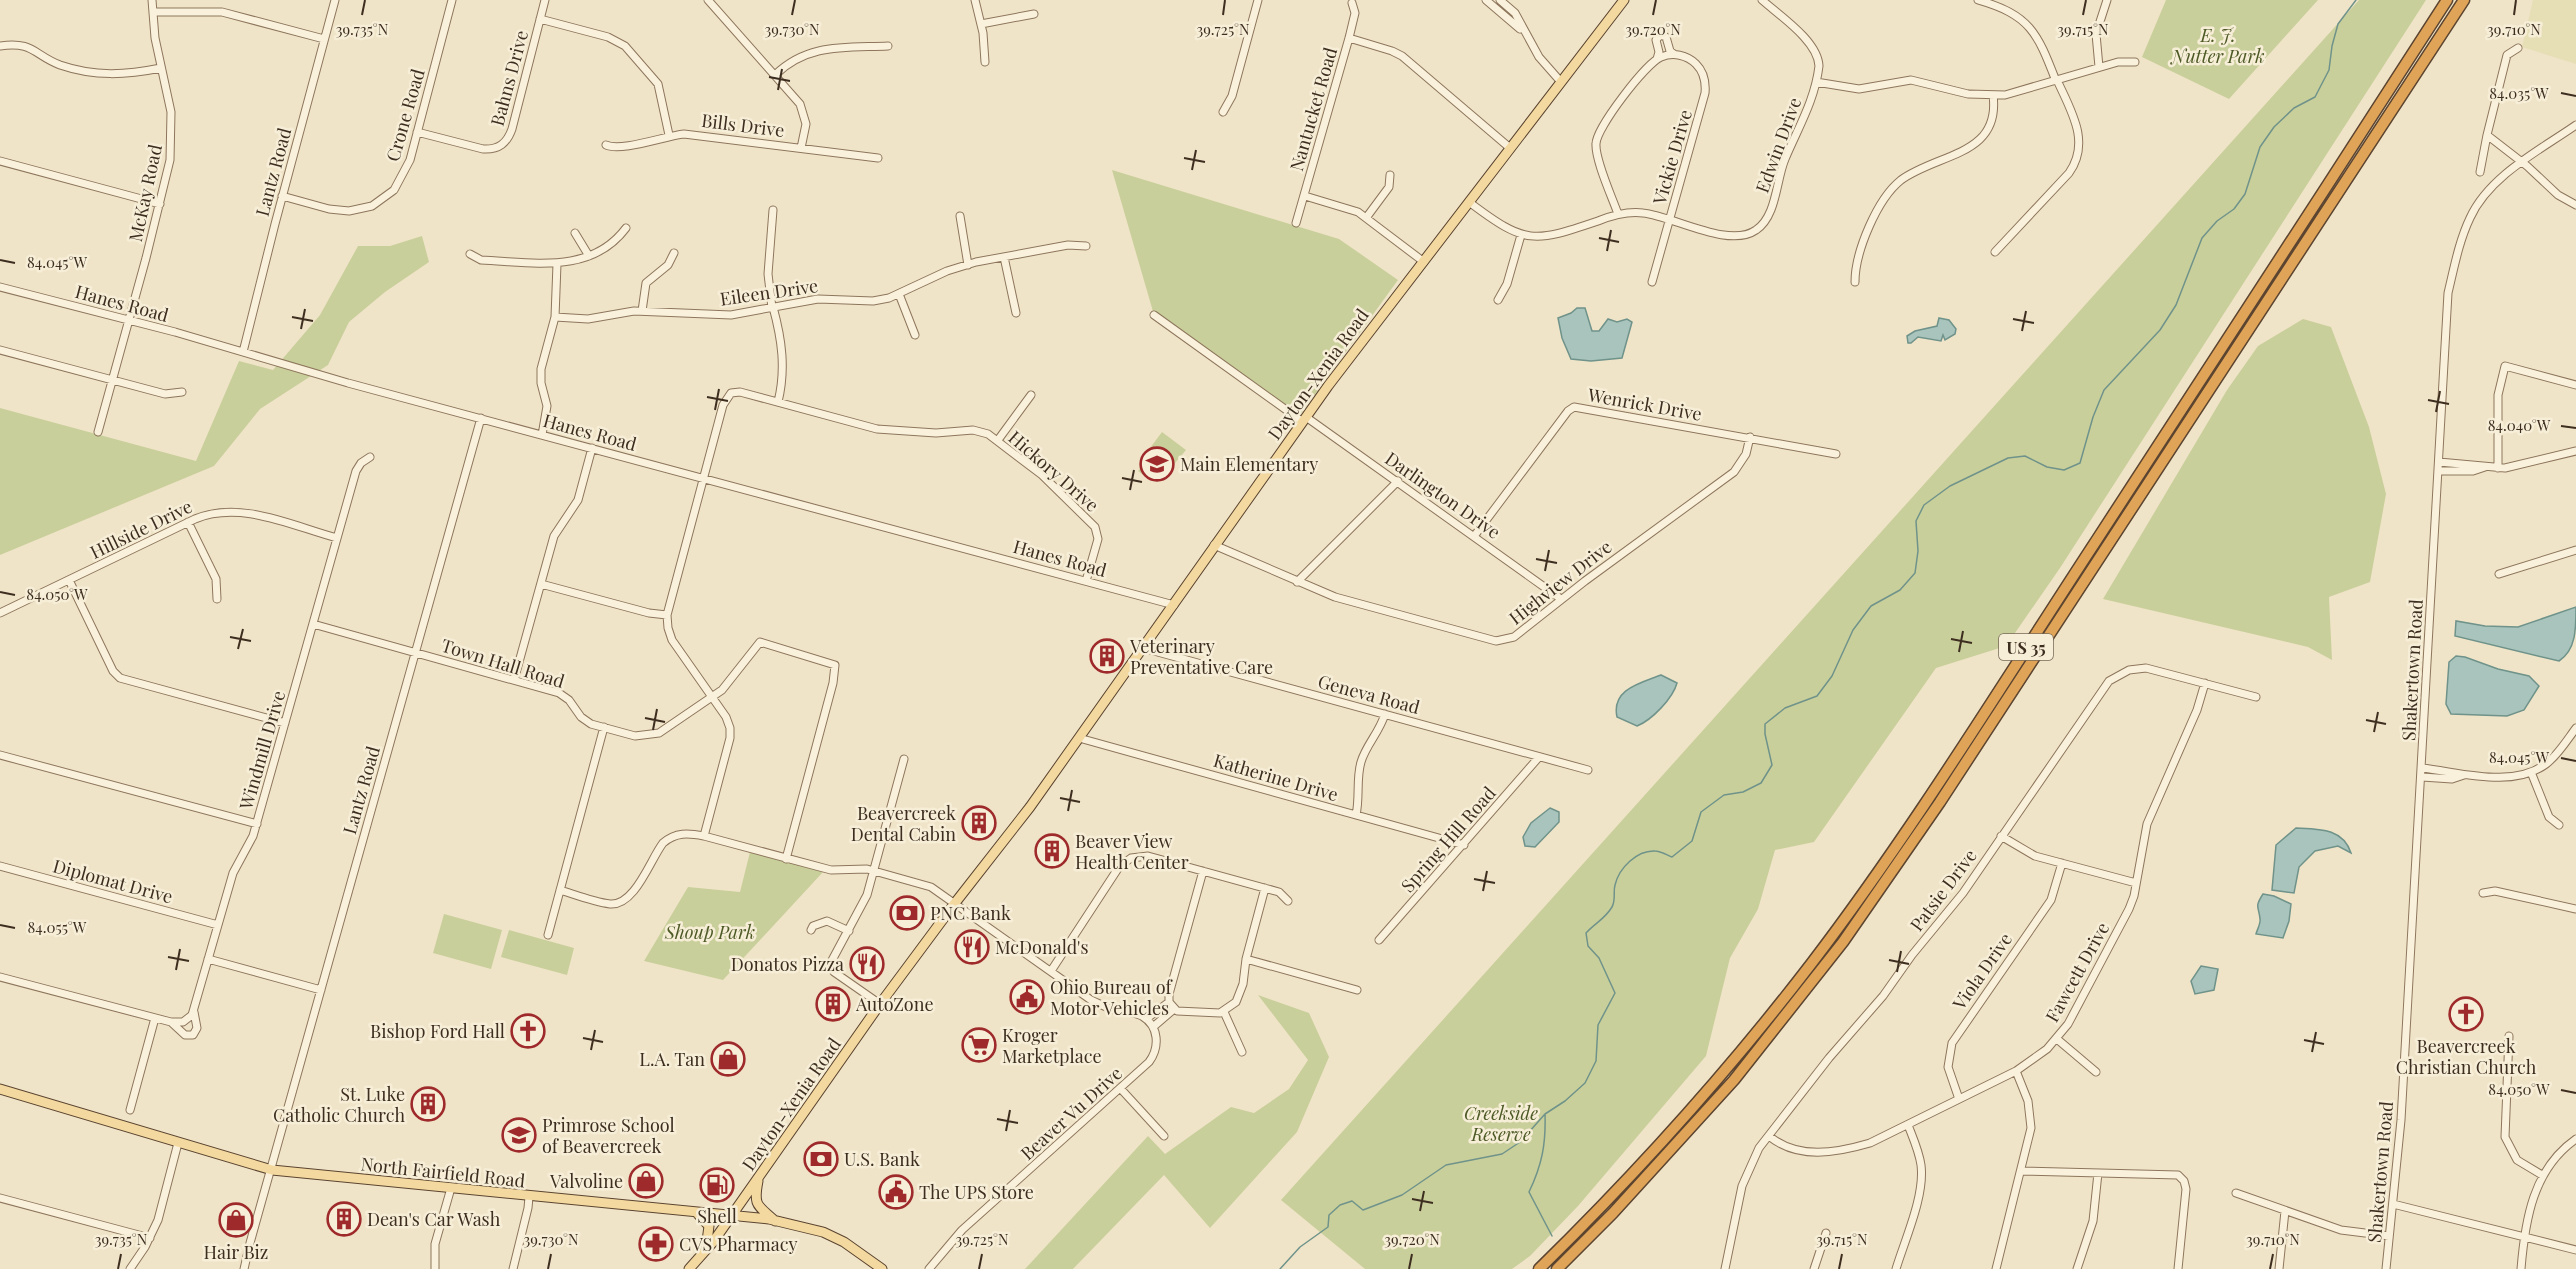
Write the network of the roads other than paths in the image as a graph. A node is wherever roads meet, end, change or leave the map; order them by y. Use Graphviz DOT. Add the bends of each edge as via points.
graph roads {
  1 [pos="152,0"];
  2 [pos="334,0"];
  3 [pos="452,0"];
  4 [pos="545,0"];
  5 [pos="719,0"];
  6 [pos="975,0"];
  7 [pos="1258,0"];
  8 [pos="1486,0"];
  9 [pos="1500,0"];
  10 [pos="1624,0"];
  11 [pos="1762,0"];
  12 [pos="1978,0"];
  13 [pos="2107,0"];
  14 [pos="2446,0"];
  15 [pos="2464,0"];
  16 [pos="710,3"];
  17 [pos="1352,3"];
  18 [pos="153,12"];
  19 [pos="1034,14"];
  20 [pos="540,20"];
  21 [pos="981,24"];
  22 [pos="1524,33"];
  23 [pos="1349,38"];
  24 [pos="324,39"];
  25 [pos="0,46"];
  26 [pos="888,46"];
  27 [pos="2518,48"];
  28 [pos="1674,54"];
  29 [pos="1656,59"];
  30 [pos="986,62"];
  31 [pos="2135,62"];
  32 [pos="2099,67"];
  33 [pos="161,68"];
  34 [pos="775,75"];
  35 [pos="2057,81"];
  36 [pos="1561,82"];
  37 [pos="1816,82"];
  38 [pos="1993,95"];
  39 [pos="1223,112"];
  40 [pos="2576,125"];
  41 [pos="417,132"];
  42 [pos="669,135"];
  43 [pos="2487,135"];
  44 [pos="606,145"];
  45 [pos="801,148"];
  46 [pos="1510,148"];
  47 [pos="878,158"];
  48 [pos="0,161"];
  49 [pos="2521,164"];
  50 [pos="2480,172"];
  51 [pos="1390,175"];
  52 [pos="282,196"];
  53 [pos="1305,196"];
  54 [pos="1469,202"];
  55 [pos="160,204"];
  56 [pos="2576,205"];
  57 [pos="773,210"];
  58 [pos="1618,214"];
  59 [pos="960,216"];
  60 [pos="1366,218"];
  61 [pos="1670,219"];
  62 [pos="1296,223"];
  63 [pos="626,228"];
  64 [pos="575,233"];
  65 [pos="1521,235"];
  66 [pos="1086,246"];
  67 [pos="1995,252"];
  68 [pos="674,253"];
  69 [pos="470,254"];
  70 [pos="589,256"];
  71 [pos="1004,256"];
  72 [pos="1424,262"];
  73 [pos="557,264"];
  74 [pos="968,265"];
  75 [pos="1652,282"];
  76 [pos="1855,282"];
  77 [pos="0,287"];
  78 [pos="899,294"];
  79 [pos="1498,300"];
  80 [pos="773,307"];
  81 [pos="642,311"];
  82 [pos="1016,313"];
  83 [pos="1155,315"];
  84 [pos="555,317"];
  85 [pos="129,320"];
  86 [pos="915,336"];
  87 [pos="0,350"];
  88 [pos="243,352"];
  89 [pos="113,380"];
  90 [pos="2576,385"];
  91 [pos="182,392"];
  92 [pos="1031,395"];
  93 [pos="778,402"];
  94 [pos="481,418"];
  95 [pos="1304,420"];
  96 [pos="98,432"];
  97 [pos="542,435"];
  98 [pos="1750,437"];
  99 [pos="998,440"];
  100 [pos="592,448"];
  101 [pos="2576,451"];
  102 [pos="1836,454"];
  103 [pos="370,457"];
  104 [pos="2439,462"];
  105 [pos="2485,467"];
  106 [pos="2498,468"];
  107 [pos="2438,471"];
  108 [pos="704,478"];
  109 [pos="1398,482"];
  110 [pos="188,522"];
  111 [pos="1475,536"];
  112 [pos="337,538"];
  113 [pos="1214,545"];
  114 [pos="2576,550"];
  115 [pos="2499,574"];
  116 [pos="69,580"];
  117 [pos="1086,581"];
  118 [pos="1297,582"];
  119 [pos="541,584"];
  120 [pos="217,599"];
  121 [pos="1561,599"];
  122 [pos="1174,605"];
  123 [pos="0,613"];
  124 [pos="667,615"];
  125 [pos="313,624"];
  126 [pos="1143,648"];
  127 [pos="416,653"];
  128 [pos="514,680"];
  129 [pos="2205,683"];
  130 [pos="712,697"];
  131 [pos="2256,697"];
  132 [pos="1385,714"];
  133 [pos="285,723"];
  134 [pos="604,727"];
  135 [pos="2576,728"];
  136 [pos="1079,738"];
  137 [pos="0,755"];
  138 [pos="1539,757"];
  139 [pos="904,759"];
  140 [pos="2422,768"];
  141 [pos="1588,770"];
  142 [pos="2531,772"];
  143 [pos="2466,775"];
  144 [pos="2422,777"];
  145 [pos="1356,815"];
  146 [pos="257,824"];
  147 [pos="2559,825"];
  148 [pos="704,836"];
  149 [pos="2001,837"];
  150 [pos="1464,845"];
  151 [pos="786,859"];
  152 [pos="2062,863"];
  153 [pos="0,866"];
  154 [pos="874,871"];
  155 [pos="1203,871"];
  156 [pos="2136,883"];
  157 [pos="1265,888"];
  158 [pos="560,890"];
  159 [pos="2482,893"];
  160 [pos="1288,901"];
  161 [pos="955,903"];
  162 [pos="2576,909"];
  163 [pos="218,925"];
  164 [pos="811,930"];
  165 [pos="849,931"];
  166 [pos="548,935"];
  167 [pos="1379,940"];
  168 [pos="208,959"];
  169 [pos="1246,959"];
  170 [pos="1051,971"];
  171 [pos="0,977"];
  172 [pos="321,990"];
  173 [pos="1357,990"];
  174 [pos="1169,1002"];
  175 [pos="880,1005"];
  176 [pos="1174,1010"];
  177 [pos="194,1012"];
  178 [pos="1224,1012"];
  179 [pos="155,1018"];
  180 [pos="1146,1019"];
  181 [pos="171,1022"];
  182 [pos="1153,1027"];
  183 [pos="2509,1036"];
  184 [pos="2057,1039"];
  185 [pos="1242,1052"];
  186 [pos="2016,1071"];
  187 [pos="2096,1072"];
  188 [pos="1120,1088"];
  189 [pos="0,1089"];
  190 [pos="1959,1099"];
  191 [pos="130,1110"];
  192 [pos="1908,1125"];
  193 [pos="1164,1136"];
  194 [pos="1768,1136"];
  195 [pos="2576,1139"];
  196 [pos="178,1143"];
  197 [pos="272,1170"];
  198 [pos="2021,1171"];
  199 [pos="2098,1173"];
  200 [pos="2542,1175"];
  201 [pos="758,1179"];
  202 [pos="450,1188"];
  203 [pos="2236,1193"];
  204 [pos="529,1197"];
  205 [pos="0,1198"];
  206 [pos="2393,1204"];
  207 [pos="2285,1211"];
  208 [pos="696,1212"];
  209 [pos="1613,1213"];
  210 [pos="732,1216"];
  211 [pos="775,1221"];
  212 [pos="1826,1233"];
  213 [pos="2389,1236"];
  214 [pos="2524,1237"];
  215 [pos="150,1238"];
  216 [pos="2576,1250"];
  217 [pos="706,1251"];
  218 [pos="130,1269"];
  219 [pos="244,1269"];
  220 [pos="435,1269"];
  221 [pos="513,1269"];
  222 [pos="689,1269"];
  223 [pos="882,1269"];
  224 [pos="929,1269"];
  225 [pos="1537,1269"];
  226 [pos="1557,1269"];
  227 [pos="1566,1269"];
  228 [pos="1725,1269"];
  229 [pos="1814,1269"];
  230 [pos="1896,1269"];
  231 [pos="1996,1269"];
  232 [pos="2077,1269"];
  233 [pos="2178,1269"];
  234 [pos="2279,1269"];
  235 [pos="2386,1269"];
  236 [pos="2521,1269"];
  1 -- 18 [label="street, McKay Road"];
  2 -- 24 [label="street, Lantz Road"];
  3 -- 41 [label="street, Crone Road"];
  4 -- 20 [label="street, Bahns Drive"];
  5 -- 16 [label="street"];
  6 -- 21 [label="street"];
  7 -- 39 [label="street" via="1232,96"];
  8 -- 22 [label="street"];
  9 -- 22 [label="street" via="1515,13"];
  10 -- 36 [label="main road, Dayton-Xenia Road"];
  11 -- 37 [label="street, Edwin Drive" via="1815,49 1819,66"];
  12 -- 35 [label="street" via="2008,10 2025,22 2043,48"];
  13 -- 32 [label="street" via="2096,34"];
  14 -- 225 [label="highway, US 35" via="1863,893 1706,1092 1637,1169"];
  15 -- 209 [label="highway, US 35" via="1894,872 1734,1080"];
  16 -- 34 [label="street"];
  17 -- 23 [label="street, Nantucket Road"];
  18 -- 24 [label="street" via="222,12"];
  18 -- 33 [label="street, McKay Road"];
  19 -- 21 [label="street"];
  20 -- 41 [label="street, Bahns Drive" via="512,129 504,143 483,149"];
  20 -- 42 [label="street" via="608,37 625,46 658,84"];
  21 -- 30 [label="street"];
  22 -- 36 [label="street"];
  23 -- 46 [label="street" via="1402,56"];
  23 -- 53 [label="street, Nantucket Road"];
  24 -- 52 [label="street, Lantz Road"];
  25 -- 33 [label="street" via="25,46 62,65 104,74"];
  26 -- 34 [label="street" via="815,51 794,59"];
  27 -- 43 [label="street" via="2507,55"];
  28 -- 29 [label="street"];
  28 -- 29 [label="street, Vickie Drive" via="1666,37 1660,35 1656,40"];
  28 -- 61 [label="street, Vickie Drive" via="1697,65 1706,88"];
  29 -- 58 [label="street" via="1598,135 1597,152"];
  31 -- 32 [label="street"];
  32 -- 35 [label="street"];
  33 -- 55 [label="street, McKay Road" via="171,112 172,141"];
  34 -- 45 [label="street" via="802,109 806,129"];
  35 -- 38 [label="street"];
  35 -- 67 [label="street" via="2078,128 2077,158 2069,172"];
  36 -- 46 [label="main road, Dayton-Xenia Road"];
  37 -- 38 [label="street" via="1859,89 1911,80 1968,94"];
  37 -- 61 [label="street, Edwin Drive" via="1804,122 1784,160 1769,214 1760,227 1736,237"];
  38 -- 76 [label="street" via="1994,119 1983,137 1909,175 1883,198 1864,242"];
  40 -- 49 [label="street, Shakertown Road"];
  41 -- 52 [label="street, Crone Road" via="398,185 372,206 336,210"];
  42 -- 44 [label="street, Bills Drive" via="618,148"];
  42 -- 45 [label="street, Bills Drive"];
  43 -- 49 [label="street"];
  43 -- 50 [label="street"];
  45 -- 47 [label="street, Bills Drive"];
  46 -- 54 [label="main road, Dayton-Xenia Road"];
  48 -- 55 [label="street"];
  49 -- 56 [label="street"];
  49 -- 104 [label="street, Shakertown Road" via="2487,191 2476,207 2454,269 2445,316"];
  51 -- 60 [label="street" via="1389,187"];
  52 -- 88 [label="street, Lantz Road"];
  53 -- 60 [label="street" via="1349,208"];
  53 -- 62 [label="street, Nantucket Road"];
  54 -- 65 [label="street"];
  54 -- 72 [label="main road, Dayton-Xenia Road"];
  55 -- 85 [label="street, McKay Road"];
  57 -- 80 [label="street" via="768,274"];
  58 -- 61 [label="street, Edwin Drive" via="1641,212"];
  58 -- 65 [label="street, Edwin Drive" via="1555,235"];
  59 -- 74 [label="street"];
  60 -- 72 [label="street"];
  61 -- 75 [label="street, Vickie Drive"];
  63 -- 70 [label="street" via="618,239"];
  64 -- 70 [label="street"];
  65 -- 79 [label="street" via="1508,285"];
  66 -- 71 [label="street, Eileen Drive" via="1068,245"];
  68 -- 81 [label="street" via="668,265 646,283"];
  69 -- 73 [label="street" via="481,260"];
  70 -- 73 [label="street"];
  71 -- 74 [label="street, Eileen Drive"];
  71 -- 82 [label="street"];
  72 -- 95 [label="main road, Dayton-Xenia Road"];
  73 -- 84 [label="street"];
  74 -- 78 [label="street, Eileen Drive"];
  77 -- 85 [label="street, Hanes Road"];
  78 -- 80 [label="street, Eileen Drive" via="873,301 818,299"];
  78 -- 86 [label="street"];
  80 -- 81 [label="street, Eileen Drive" via="731,315"];
  80 -- 93 [label="street" via="783,352"];
  81 -- 84 [label="street, Eileen Drive" via="588,319"];
  83 -- 95 [label="street, Darlington Drive"];
  84 -- 97 [label="street" via="541,369 547,406"];
  85 -- 88 [label="street, Hanes Road"];
  85 -- 89 [label="street, McKay Road"];
  87 -- 89 [label="street"];
  88 -- 94 [label="street, Hanes Road"];
  89 -- 91 [label="street" via="165,394"];
  89 -- 96 [label="street, McKay Road"];
  90 -- 106 [label="street" via="2505,366 2498,395"];
  92 -- 99 [label="street"];
  93 -- 99 [label="street, Hickory Drive" via="877,429 936,433 973,430"];
  93 -- 108 [label="street, Hickory Drive" via="736,392 726,398"];
  94 -- 97 [label="street, Hanes Road"];
  94 -- 127 [label="street, Lantz Road"];
  95 -- 109 [label="street, Darlington Drive"];
  95 -- 113 [label="main road, Dayton-Xenia Road"];
  97 -- 100 [label="street, Hanes Road"];
  98 -- 102 [label="street, Wenrick Drive"];
  98 -- 111 [label="street, Wenrick Drive" via="1574,407"];
  98 -- 121 [label="street, Highview Drive" via="1746,454 1734,472"];
  99 -- 117 [label="street, Hickory Drive" via="1042,475 1095,526 1098,539"];
  100 -- 108 [label="street, Hanes Road"];
  100 -- 119 [label="street" via="578,500 555,533"];
  101 -- 106 [label="street"];
  103 -- 112 [label="street, Windmill Drive" via="356,471"];
  104 -- 105 [label="street"];
  104 -- 107 [label="street, Shakertown Road"];
  105 -- 106 [label="street"];
  105 -- 107 [label="street"];
  107 -- 140 [label="street, Shakertown Road"];
  108 -- 117 [label="street, Hanes Road"];
  108 -- 124 [label="street, Hickory Drive"];
  109 -- 111 [label="street, Darlington Drive"];
  109 -- 118 [label="street"];
  110 -- 112 [label="street, Hillside Drive" via="216,512 236,511"];
  110 -- 116 [label="street, Hillside Drive"];
  110 -- 120 [label="street" via="216,579"];
  111 -- 121 [label="street, Darlington Drive"];
  112 -- 125 [label="street, Windmill Drive"];
  113 -- 118 [label="street, Highview Drive"];
  113 -- 122 [label="main road, Dayton-Xenia Road"];
  114 -- 115 [label="street"];
  116 -- 123 [label="street, Hillside Drive"];
  116 -- 133 [label="street" via="120,678"];
  117 -- 122 [label="street, Hanes Road"];
  118 -- 121 [label="street, Highview Drive" via="1335,597 1496,641 1514,637"];
  119 -- 124 [label="street"];
  119 -- 128 [label="street"];
  122 -- 126 [label="main road, Dayton-Xenia Road"];
  124 -- 130 [label="street" via="672,640"];
  125 -- 127 [label="street, Town Hall Road"];
  125 -- 133 [label="street, Windmill Drive"];
  126 -- 132 [label="street, Geneva Road"];
  126 -- 136 [label="main road, Dayton-Xenia Road"];
  127 -- 128 [label="street, Town Hall Road"];
  127 -- 172 [label="street, Lantz Road"];
  128 -- 134 [label="street, Town Hall Road" via="564,696 584,720"];
  129 -- 131 [label="street"];
  129 -- 149 [label="street, Patsie Drive" via="2138,668 2115,676"];
  129 -- 156 [label="street, Fawcett Drive" via="2146,828"];
  130 -- 134 [label="street, Town Hall Road" via="659,733 640,736"];
  130 -- 148 [label="street" via="727,720 730,735"];
  130 -- 151 [label="street, Town Hall Road" via="760,642 835,664 834,681"];
  132 -- 138 [label="street, Geneva Road"];
  132 -- 145 [label="street" via="1361,761"];
  133 -- 146 [label="street, Windmill Drive"];
  134 -- 158 [label="street"];
  135 -- 142 [label="street" via="2552,759"];
  136 -- 145 [label="street, Katherine Drive"];
  136 -- 161 [label="main road, Dayton-Xenia Road"];
  137 -- 146 [label="street"];
  138 -- 141 [label="street, Geneva Road"];
  138 -- 150 [label="street, Spring Hill Road"];
  139 -- 154 [label="street"];
  140 -- 143 [label="street"];
  140 -- 144 [label="street, Shakertown Road"];
  142 -- 143 [label="street" via="2511,776"];
  142 -- 147 [label="street" via="2549,817"];
  143 -- 144 [label="street" via="2452,779"];
  144 -- 206 [label="street, Shakertown Road"];
  145 -- 150 [label="street, Katherine Drive"];
  146 -- 163 [label="street, Windmill Drive" via="233,873"];
  148 -- 151 [label="street"];
  148 -- 158 [label="street" via="683,833 665,841 632,895 621,902 607,903"];
  149 -- 152 [label="street" via="2029,854"];
  149 -- 194 [label="street, Patsie Drive" via="1883,996"];
  150 -- 167 [label="street, Spring Hill Road"];
  151 -- 154 [label="street" via="832,870"];
  152 -- 156 [label="street"];
  152 -- 190 [label="street, Viola Drive" via="2051,900 1952,1043 1948,1066"];
  153 -- 163 [label="street, Diplomat Drive"];
  154 -- 161 [label="street" via="931,887"];
  154 -- 165 [label="street" via="863,906"];
  155 -- 157 [label="street"];
  155 -- 170 [label="street" via="1148,856 1126,860"];
  155 -- 174 [label="street"];
  156 -- 184 [label="street, Fawcett Drive" via="2128,909"];
  157 -- 160 [label="street" via="1279,892"];
  157 -- 169 [label="street"];
  158 -- 166 [label="street"];
  159 -- 162 [label="street" via="2495,891"];
  161 -- 170 [label="street"];
  161 -- 175 [label="main road, Dayton-Xenia Road"];
  163 -- 168 [label="street, Windmill Drive"];
  164 -- 165 [label="street" via="828,921"];
  165 -- 175 [label="street" via="831,960 831,968"];
  168 -- 172 [label="street"];
  168 -- 177 [label="street, Windmill Drive"];
  169 -- 173 [label="street"];
  169 -- 178 [label="street" via="1239,998"];
  170 -- 180 [label="street" via="1099,1004"];
  171 -- 179 [label="street"];
  172 -- 197 [label="street, Lantz Road"];
  174 -- 176 [label="street"];
  174 -- 180 [label="street"];
  175 -- 201 [label="main road, Dayton-Xenia Road"];
  176 -- 178 [label="street"];
  176 -- 182 [label="street"];
  177 -- 181 [label="street" via="186,1021"];
  177 -- 181 [label="street, Windmill Drive" via="197,1028 193,1035 185,1035"];
  178 -- 185 [label="street"];
  179 -- 181 [label="street"];
  179 -- 191 [label="street"];
  180 -- 182 [label="street"];
  182 -- 188 [label="street, Beaver Vu Drive" via="1157,1041 1154,1054"];
  183 -- 200 [label="street" via="2505,1137 2517,1160"];
  184 -- 186 [label="street, Fawcett Drive"];
  184 -- 187 [label="street"];
  186 -- 190 [label="street, Fawcett Drive"];
  186 -- 198 [label="street" via="2030,1112 2030,1134"];
  188 -- 193 [label="street"];
  188 -- 224 [label="street, Beaver Vu Drive" via="962,1230"];
  189 -- 196 [label="main road, North Fairfield Road"];
  190 -- 192 [label="street, Fawcett Drive"];
  192 -- 194 [label="street, Fawcett Drive" via="1865,1144 1811,1153 1784,1147"];
  192 -- 230 [label="street" via="1920,1158 1921,1184"];
  194 -- 228 [label="street, Patsie Drive" via="1754,1156 1742,1186"];
  195 -- 200 [label="street" via="2554,1157"];
  196 -- 197 [label="main road, North Fairfield Road"];
  196 -- 215 [label="street"];
  197 -- 202 [label="main road, North Fairfield Road"];
  197 -- 219 [label="street, Lantz Road"];
  198 -- 199 [label="street"];
  198 -- 231 [label="street"];
  199 -- 232 [label="street" via="2093,1221"];
  199 -- 233 [label="street" via="2173,1173 2182,1179 2186,1186"];
  200 -- 214 [label="street"];
  201 -- 210 [label="main road, Dayton-Xenia Road"];
  201 -- 211 [label="main road" via="754,1200"];
  202 -- 204 [label="main road, North Fairfield Road"];
  202 -- 220 [label="street" via="435,1244"];
  203 -- 207 [label="street"];
  204 -- 208 [label="main road, North Fairfield Road"];
  204 -- 221 [label="street"];
  205 -- 215 [label="street"];
  206 -- 213 [label="street, Shakertown Road"];
  206 -- 214 [label="street"];
  207 -- 213 [label="street" via="2341,1230"];
  207 -- 234 [label="street"];
  208 -- 210 [label="main road, North Fairfield Road"];
  208 -- 217 [label="main road" via="709,1226"];
  209 -- 226 [label="highway, US 35"];
  209 -- 227 [label="highway"];
  210 -- 211 [label="main road, North Fairfield Road"];
  210 -- 217 [label="main road, Dayton-Xenia Road"];
  211 -- 223 [label="main road, North Fairfield Road" via="823,1232"];
  212 -- 229 [label="street"];
  213 -- 235 [label="street, Shakertown Road"];
  214 -- 216 [label="street"];
  214 -- 236 [label="street"];
  215 -- 218 [label="street"];
  217 -- 222 [label="main road, Dayton-Xenia Road"];
}
